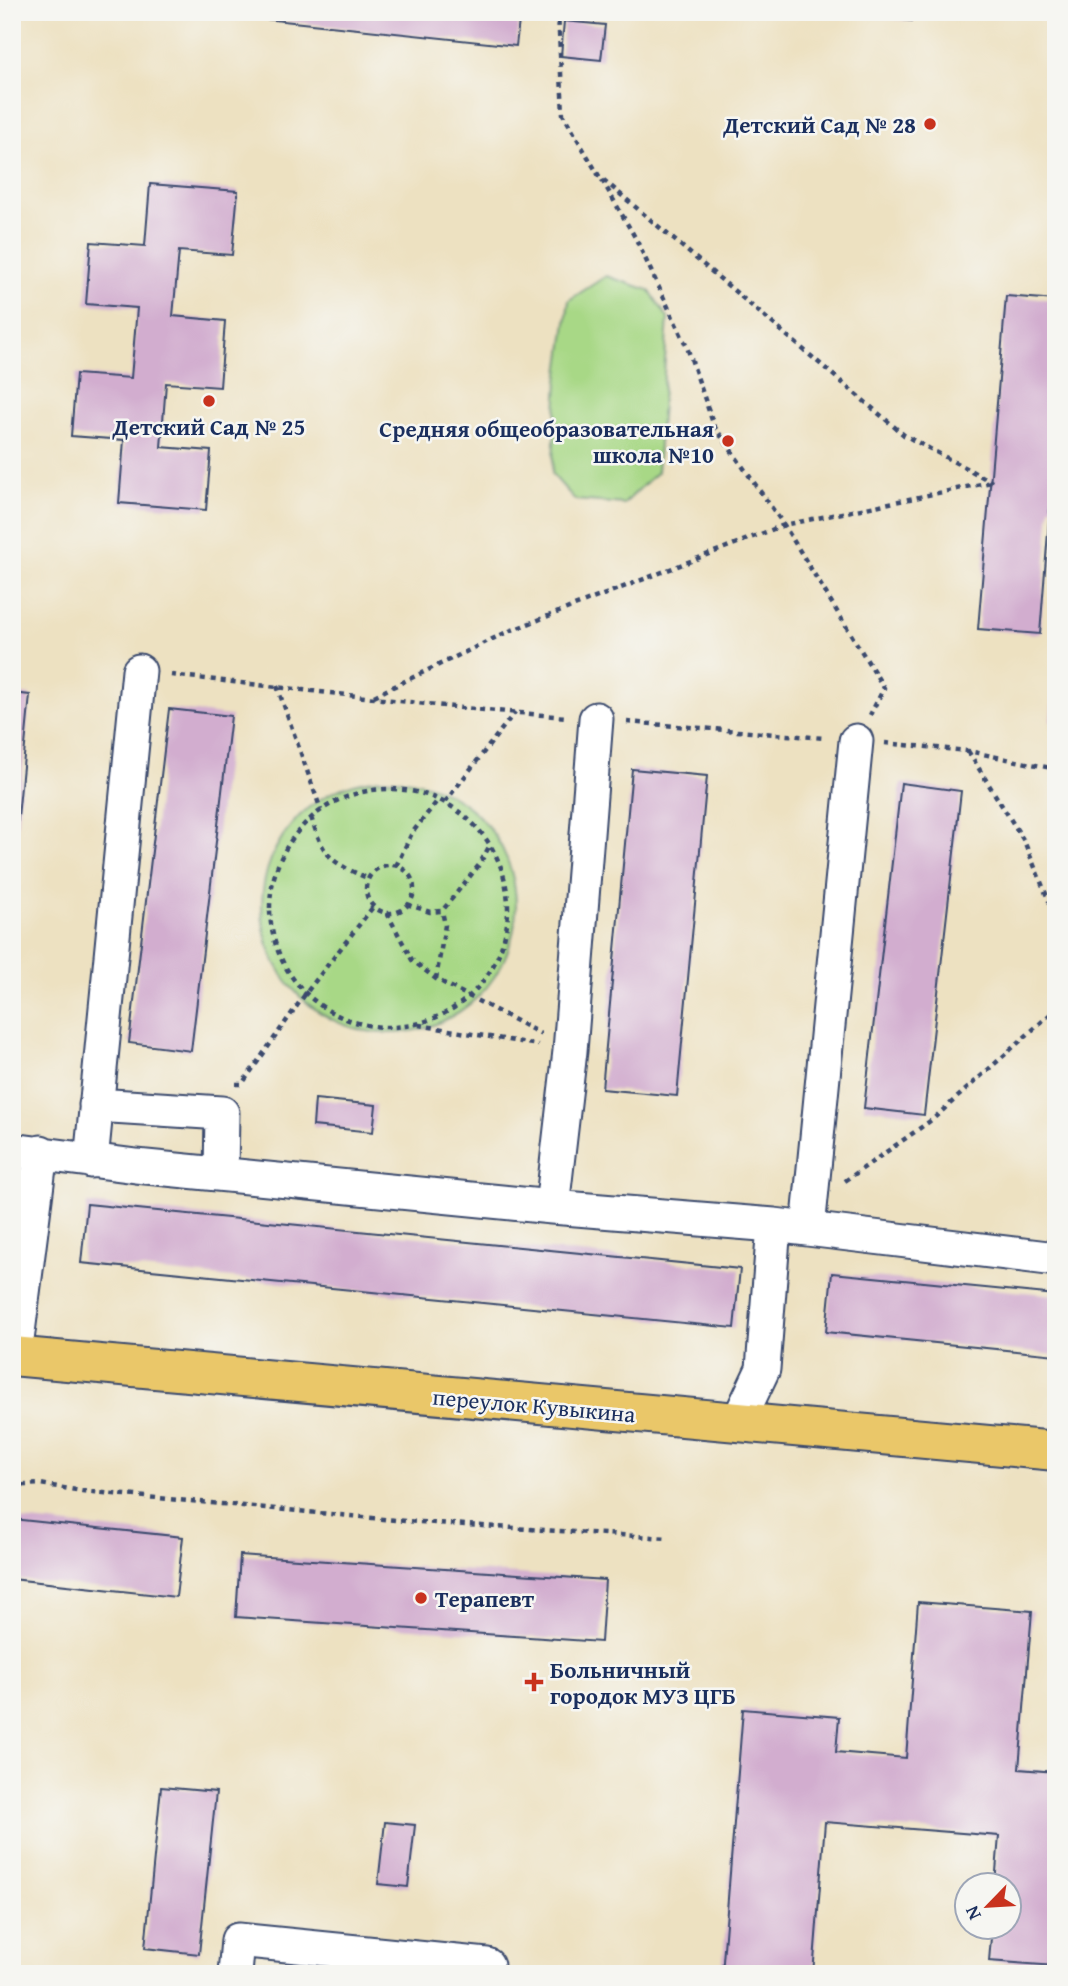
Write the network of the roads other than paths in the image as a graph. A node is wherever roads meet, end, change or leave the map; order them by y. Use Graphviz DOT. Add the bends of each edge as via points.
graph roads {
  1 [pos="139,671"];
  2 [pos="596,719"];
  3 [pos="856,741"];
  4 [pos="96,1105"];
  5 [pos="27,1151"];
  6 [pos="91,1161"];
  7 [pos="220,1174"];
  8 [pos="552,1207"];
  9 [pos="809,1217"];
  10 [pos="774,1225"];
  11 [pos="1056,1259"];
  12 [pos="14,1356"];
  13 [pos="737,1424"];
  14 [pos="1056,1451"];
  15 [pos="235,1974"];
  16 [pos="486,1974"];
  1 -- 4 [label="lane"];
  2 -- 8 [label="lane" via="570,1051"];
  3 -- 9 [label="lane"];
  4 -- 6 [label="lane"];
  4 -- 7 [label="lane" via="222,1113"];
  5 -- 6 [label="lane"];
  5 -- 12 [label="lane"];
  6 -- 7 [label="lane"];
  7 -- 8 [label="lane"];
  8 -- 10 [label="lane"];
  9 -- 10 [label="lane"];
  9 -- 11 [label="lane"];
  10 -- 13 [label="lane" via="763,1369"];
  12 -- 13 [label="main road, переулок Кувыкина"];
  13 -- 14 [label="main road, переулок Кувыкина"];
  15 -- 16 [label="lane" via="238,1940 487,1965"];
}
